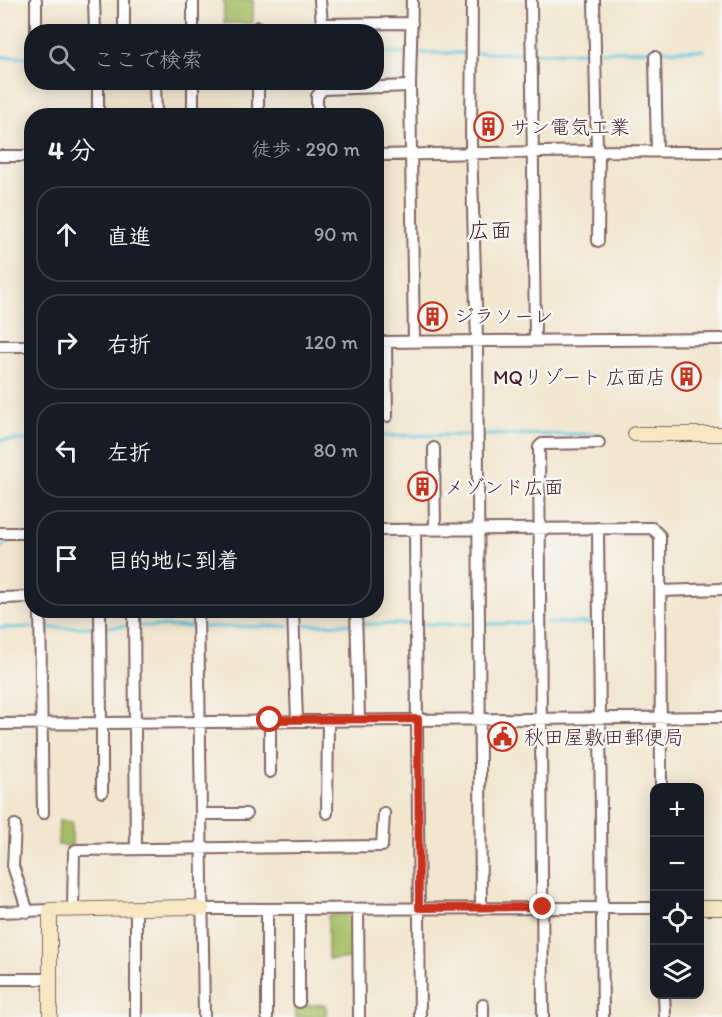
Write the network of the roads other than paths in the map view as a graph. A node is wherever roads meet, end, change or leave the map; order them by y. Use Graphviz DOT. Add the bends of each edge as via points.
graph roads {
  1 [pos="36,0"];
  2 [pos="94,0"];
  3 [pos="124,0"];
  4 [pos="193,0"];
  5 [pos="320,0"];
  6 [pos="412,0"];
  7 [pos="472,0"];
  8 [pos="531,0"];
  9 [pos="594,0"];
  10 [pos="412,23"];
  11 [pos="36,24"];
  12 [pos="95,24"];
  13 [pos="124,24"];
  14 [pos="193,24"];
  15 [pos="655,57"];
  16 [pos="410,86"];
  17 [pos="384,87"];
  18 [pos="98,90"];
  19 [pos="155,90"];
  20 [pos="193,90"];
  21 [pos="258,90"];
  22 [pos="322,90"];
  23 [pos="98,108"];
  24 [pos="156,108"];
  25 [pos="194,108"];
  26 [pos="258,108"];
  27 [pos="316,108"];
  28 [pos="598,151"];
  29 [pos="657,151"];
  30 [pos="533,152"];
  31 [pos="722,152"];
  32 [pos="472,153"];
  33 [pos="384,154"];
  34 [pos="411,154"];
  35 [pos="0,156"];
  36 [pos="24,156"];
  37 [pos="598,241"];
  38 [pos="722,339"];
  39 [pos="477,340"];
  40 [pos="535,340"];
  41 [pos="414,342"];
  42 [pos="384,343"];
  43 [pos="0,346"];
  44 [pos="24,346"];
  45 [pos="384,380"];
  46 [pos="387,416"];
  47 [pos="635,434"];
  48 [pos="722,434"];
  49 [pos="599,443"];
  50 [pos="434,448"];
  51 [pos="477,528"];
  52 [pos="598,528"];
  53 [pos="538,529"];
  54 [pos="384,530"];
  55 [pos="415,530"];
  56 [pos="435,530"];
  57 [pos="0,533"];
  58 [pos="24,533"];
  59 [pos="722,589"];
  60 [pos="661,591"];
  61 [pos="24,597"];
  62 [pos="0,598"];
  63 [pos="40,618"];
  64 [pos="100,618"];
  65 [pos="134,618"];
  66 [pos="198,618"];
  67 [pos="293,618"];
  68 [pos="356,618"];
  69 [pos="542,717"];
  70 [pos="722,717"];
  71 [pos="481,718"];
  72 [pos="600,718"];
  73 [pos="660,718"];
  74 [pos="359,719"];
  75 [pos="418,719"];
  76 [pos="270,720"];
  77 [pos="297,720"];
  78 [pos="328,720"];
  79 [pos="201,721"];
  80 [pos="136,722"];
  81 [pos="42,723"];
  82 [pos="102,723"];
  83 [pos="0,724"];
  84 [pos="270,772"];
  85 [pos="661,783"];
  86 [pos="102,792"];
  87 [pos="43,813"];
  88 [pos="327,813"];
  89 [pos="384,813"];
  90 [pos="202,814"];
  91 [pos="246,814"];
  92 [pos="15,825"];
  93 [pos="202,848"];
  94 [pos="136,849"];
  95 [pos="482,907"];
  96 [pos="543,907"];
  97 [pos="135,908"];
  98 [pos="419,908"];
  99 [pos="602,908"];
  100 [pos="650,908"];
  101 [pos="704,908"];
  102 [pos="722,908"];
  103 [pos="73,909"];
  104 [pos="202,909"];
  105 [pos="50,910"];
  106 [pos="299,910"];
  107 [pos="358,910"];
  108 [pos="267,911"];
  109 [pos="0,912"];
  110 [pos="28,912"];
  111 [pos="0,979"];
  112 [pos="50,979"];
  113 [pos="664,999"];
  114 [pos="299,1002"];
  115 [pos="483,1005"];
  116 [pos="50,1017"];
  117 [pos="136,1017"];
  118 [pos="204,1017"];
  119 [pos="267,1017"];
  120 [pos="359,1017"];
  121 [pos="420,1017"];
  122 [pos="483,1017"];
  123 [pos="543,1017"];
  124 [pos="603,1017"];
  125 [pos="664,1017"];
  1 -- 11 [label="street"];
  2 -- 12 [label="street"];
  3 -- 13 [label="street"];
  4 -- 14 [label="street"];
  5 -- 10 [label="street" via="322,24"];
  6 -- 10 [label="street"];
  7 -- 32 [label="street"];
  8 -- 30 [label="street"];
  9 -- 28 [label="street"];
  10 -- 16 [label="street"];
  15 -- 29 [label="street"];
  16 -- 17 [label="street"];
  16 -- 34 [label="street"];
  18 -- 23 [label="street"];
  19 -- 24 [label="street"];
  20 -- 25 [label="street"];
  21 -- 26 [label="street"];
  22 -- 27 [label="street" via="317,96"];
  28 -- 29 [label="street"];
  28 -- 30 [label="street"];
  28 -- 37 [label="street"];
  29 -- 31 [label="street"];
  30 -- 32 [label="street"];
  30 -- 40 [label="street"];
  32 -- 34 [label="street"];
  32 -- 39 [label="street"];
  33 -- 34 [label="street"];
  34 -- 41 [label="street"];
  35 -- 36 [label="street"];
  38 -- 40 [label="street"];
  39 -- 40 [label="street"];
  39 -- 41 [label="street"];
  39 -- 51 [label="street"];
  41 -- 42 [label="street"];
  43 -- 44 [label="street"];
  45 -- 46 [label="street"];
  47 -- 48 [label="street"];
  49 -- 53 [label="street" via="539,447"];
  50 -- 56 [label="street"];
  51 -- 53 [label="street"];
  51 -- 56 [label="street"];
  51 -- 71 [label="street"];
  52 -- 53 [label="street"];
  52 -- 60 [label="street" via="652,528 660,536"];
  52 -- 72 [label="street"];
  53 -- 69 [label="street"];
  54 -- 55 [label="street"];
  55 -- 56 [label="street"];
  55 -- 75 [label="street"];
  57 -- 58 [label="street"];
  59 -- 60 [label="street"];
  60 -- 73 [label="street"];
  61 -- 62 [label="street"];
  63 -- 81 [label="street"];
  64 -- 82 [label="street"];
  65 -- 80 [label="street"];
  66 -- 79 [label="street"];
  67 -- 77 [label="street"];
  68 -- 74 [label="street"];
  69 -- 71 [label="street"];
  69 -- 72 [label="street"];
  69 -- 96 [label="street"];
  70 -- 73 [label="street"];
  71 -- 75 [label="street"];
  71 -- 95 [label="street"];
  72 -- 73 [label="street"];
  72 -- 99 [label="street"];
  73 -- 85 [label="street"];
  74 -- 75 [label="street"];
  74 -- 78 [label="street"];
  75 -- 98 [label="street"];
  76 -- 77 [label="street"];
  76 -- 79 [label="street"];
  76 -- 84 [label="street"];
  77 -- 78 [label="street"];
  78 -- 88 [label="street"];
  79 -- 80 [label="street"];
  79 -- 90 [label="street"];
  80 -- 82 [label="street"];
  80 -- 94 [label="street"];
  81 -- 82 [label="street"];
  81 -- 83 [label="street"];
  81 -- 87 [label="street"];
  82 -- 86 [label="street"];
  89 -- 93 [label="street" via="382,846"];
  90 -- 91 [label="street"];
  90 -- 93 [label="street"];
  92 -- 110 [label="street" via="14,867"];
  93 -- 94 [label="street"];
  93 -- 104 [label="street"];
  94 -- 103 [label="street" via="76,850"];
  95 -- 96 [label="street"];
  95 -- 98 [label="street"];
  96 -- 99 [label="street"];
  96 -- 123 [label="street"];
  97 -- 103 [label="street"];
  97 -- 104 [label="street"];
  97 -- 117 [label="street"];
  98 -- 107 [label="street"];
  98 -- 121 [label="street"];
  99 -- 100 [label="street"];
  99 -- 124 [label="street"];
  101 -- 102 [label="street"];
  103 -- 105 [label="street"];
  104 -- 108 [label="street"];
  104 -- 118 [label="street"];
  105 -- 110 [label="street"];
  105 -- 112 [label="street"];
  106 -- 107 [label="street"];
  106 -- 108 [label="street"];
  106 -- 114 [label="street"];
  107 -- 120 [label="street"];
  108 -- 119 [label="street"];
  109 -- 110 [label="street"];
  111 -- 112 [label="street"];
  112 -- 116 [label="street"];
  113 -- 125 [label="street"];
  115 -- 122 [label="street"];
}
